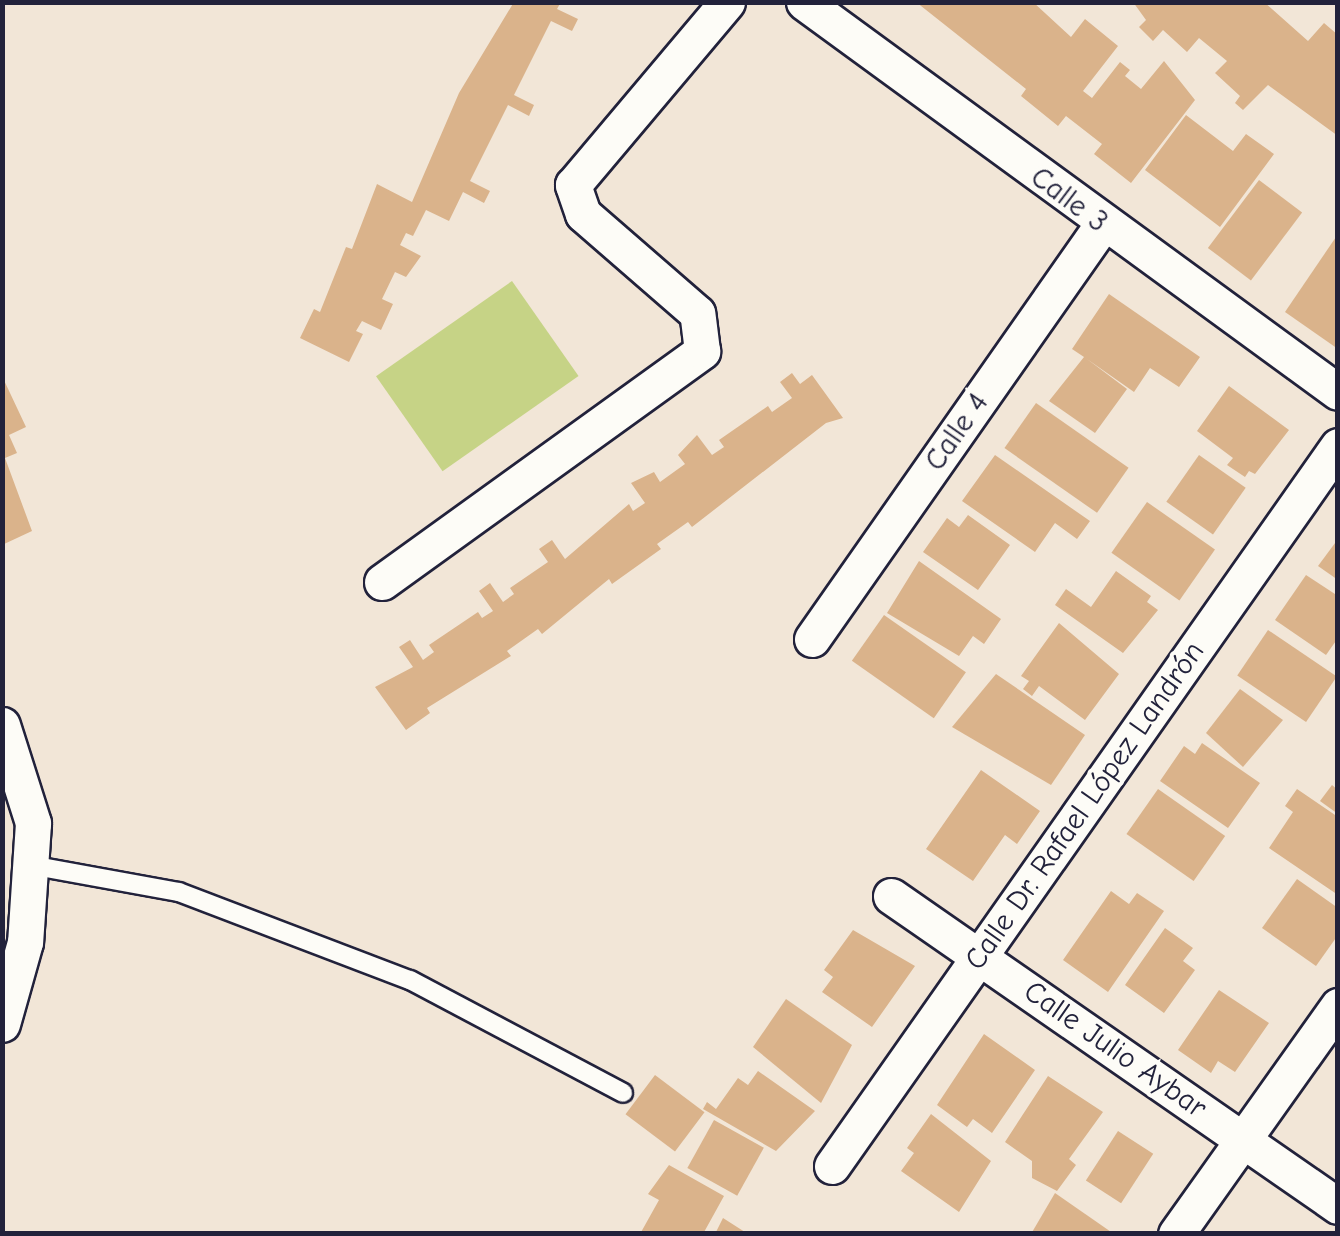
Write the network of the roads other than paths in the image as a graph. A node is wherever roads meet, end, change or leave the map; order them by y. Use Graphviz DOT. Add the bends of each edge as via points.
graph roads {
  1 [pos="728,2"];
  2 [pos="804,2"];
  3 [pos="1102,225"];
  4 [pos="1338,392"];
  5 [pos="1338,446"];
  6 [pos="382,582"];
  7 [pos="812,640"];
  8 [pos="2,726"];
  9 [pos="30,865"];
  10 [pos="891,896"];
  11 [pos="980,956"];
  12 [pos="1338,1006"];
  13 [pos="2,1024"];
  14 [pos="622,1094"];
  15 [pos="1242,1139"];
  16 [pos="832,1166"];
  17 [pos="1338,1206"];
  18 [pos="1176,1234"];
  1 -- 6 [label="street" via="573,185 582,214 697,313 702,351"];
  2 -- 3 [label="street, Calle 3"];
  3 -- 4 [label="street, Calle 3"];
  3 -- 7 [label="street, Calle 4"];
  5 -- 11 [label="street, Calle Dr. Rafael López Landrón"];
  8 -- 9 [label="street" via="33,824"];
  9 -- 13 [label="street" via="25,942"];
  9 -- 14 [label="lane" via="179,892 393,973"];
  10 -- 11 [label="street, Calle Julio Aybar"];
  11 -- 15 [label="street, Calle Julio Aybar"];
  11 -- 16 [label="street, Calle Dr. Rafael López Landrón"];
  12 -- 15 [label="street"];
  15 -- 17 [label="street, Calle Julio Aybar"];
  15 -- 18 [label="street"];
}
